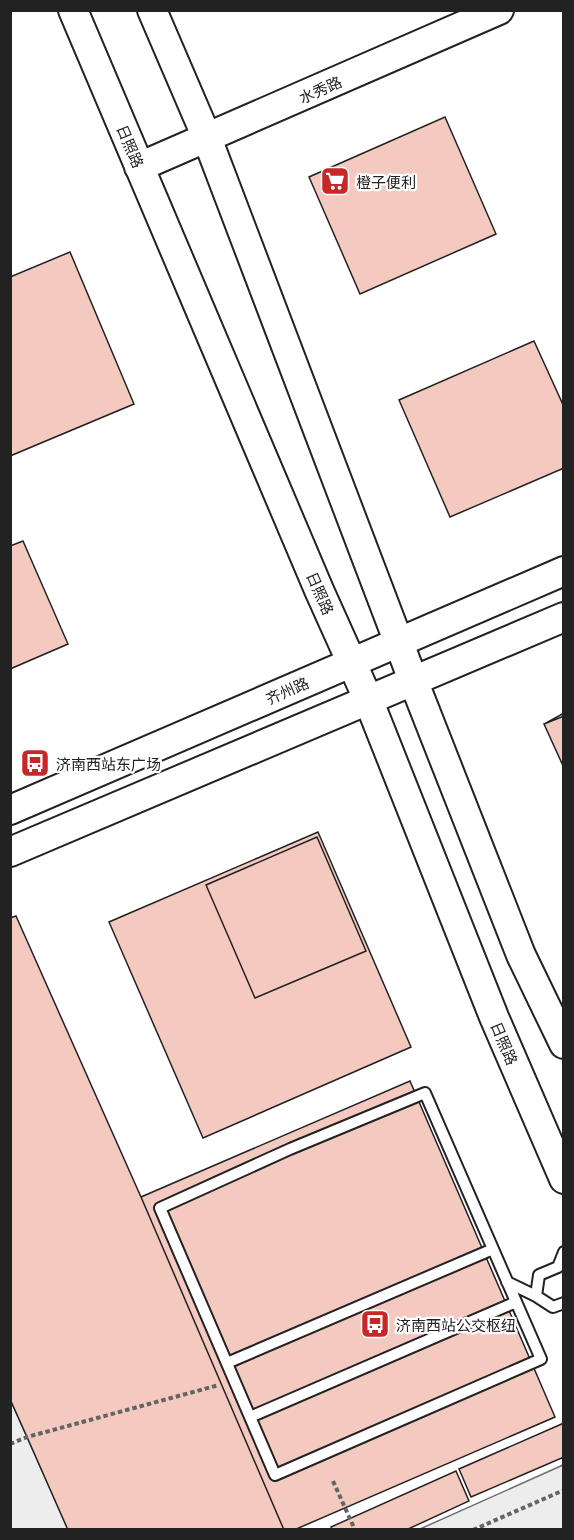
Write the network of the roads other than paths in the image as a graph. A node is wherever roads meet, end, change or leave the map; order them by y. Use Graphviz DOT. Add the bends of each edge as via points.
graph roads {
  1 [pos="73,10"];
  2 [pos="152,10"];
  3 [pos="500,10"];
  4 [pos="207,138"];
  5 [pos="139,167"];
  6 [pos="564,571"];
  7 [pos="564,617"];
  8 [pos="399,642"];
  9 [pos="352,662"];
  10 [pos="413,680"];
  11 [pos="368,699"];
  12 [pos="10,810"];
  13 [pos="10,852"];
  14 [pos="564,1044"];
  15 [pos="564,1179"];
  16 [pos="493,1249"];
  17 [pos="564,1252"];
  18 [pos="507,1282"];
  19 [pos="536,1296"];
  20 [pos="516,1302"];
  21 [pos="564,1303"];
  22 [pos="226,1363"];
  23 [pos="250,1417"];
  1 -- 5 [label="main road, 日照路"];
  2 -- 4 [label="main road"];
  3 -- 4 [label="main road, 水秀路"];
  4 -- 5 [label="main road, 水秀路"];
  4 -- 8 [label="main road"];
  5 -- 9 [label="main road, 日照路"];
  6 -- 8 [label="main road, 齐州路"];
  7 -- 10 [label="main road"];
  8 -- 9 [label="main road, 齐州路"];
  8 -- 10 [label="main road"];
  9 -- 11 [label="main road, 日照路"];
  9 -- 12 [label="main road, 齐州路"];
  10 -- 11 [label="main road"];
  10 -- 14 [label="main road" via="521,955"];
  11 -- 13 [label="main road"];
  11 -- 15 [label="main road, 日照路" via="494,1017"];
  16 -- 18 [label="lane"];
  16 -- 22 [label="lane"];
  16 -- 22 [label="lane" via="425,1094 290,1149 160,1208"];
  17 -- 19 [label="lane" via="558,1267 539,1275"];
  18 -- 19 [label="lane"];
  18 -- 20 [label="lane"];
  19 -- 21 [label="lane" via="553,1307"];
  20 -- 23 [label="lane"];
  20 -- 23 [label="lane" via="541,1359 313,1459 275,1475"];
  22 -- 23 [label="lane"];
}
